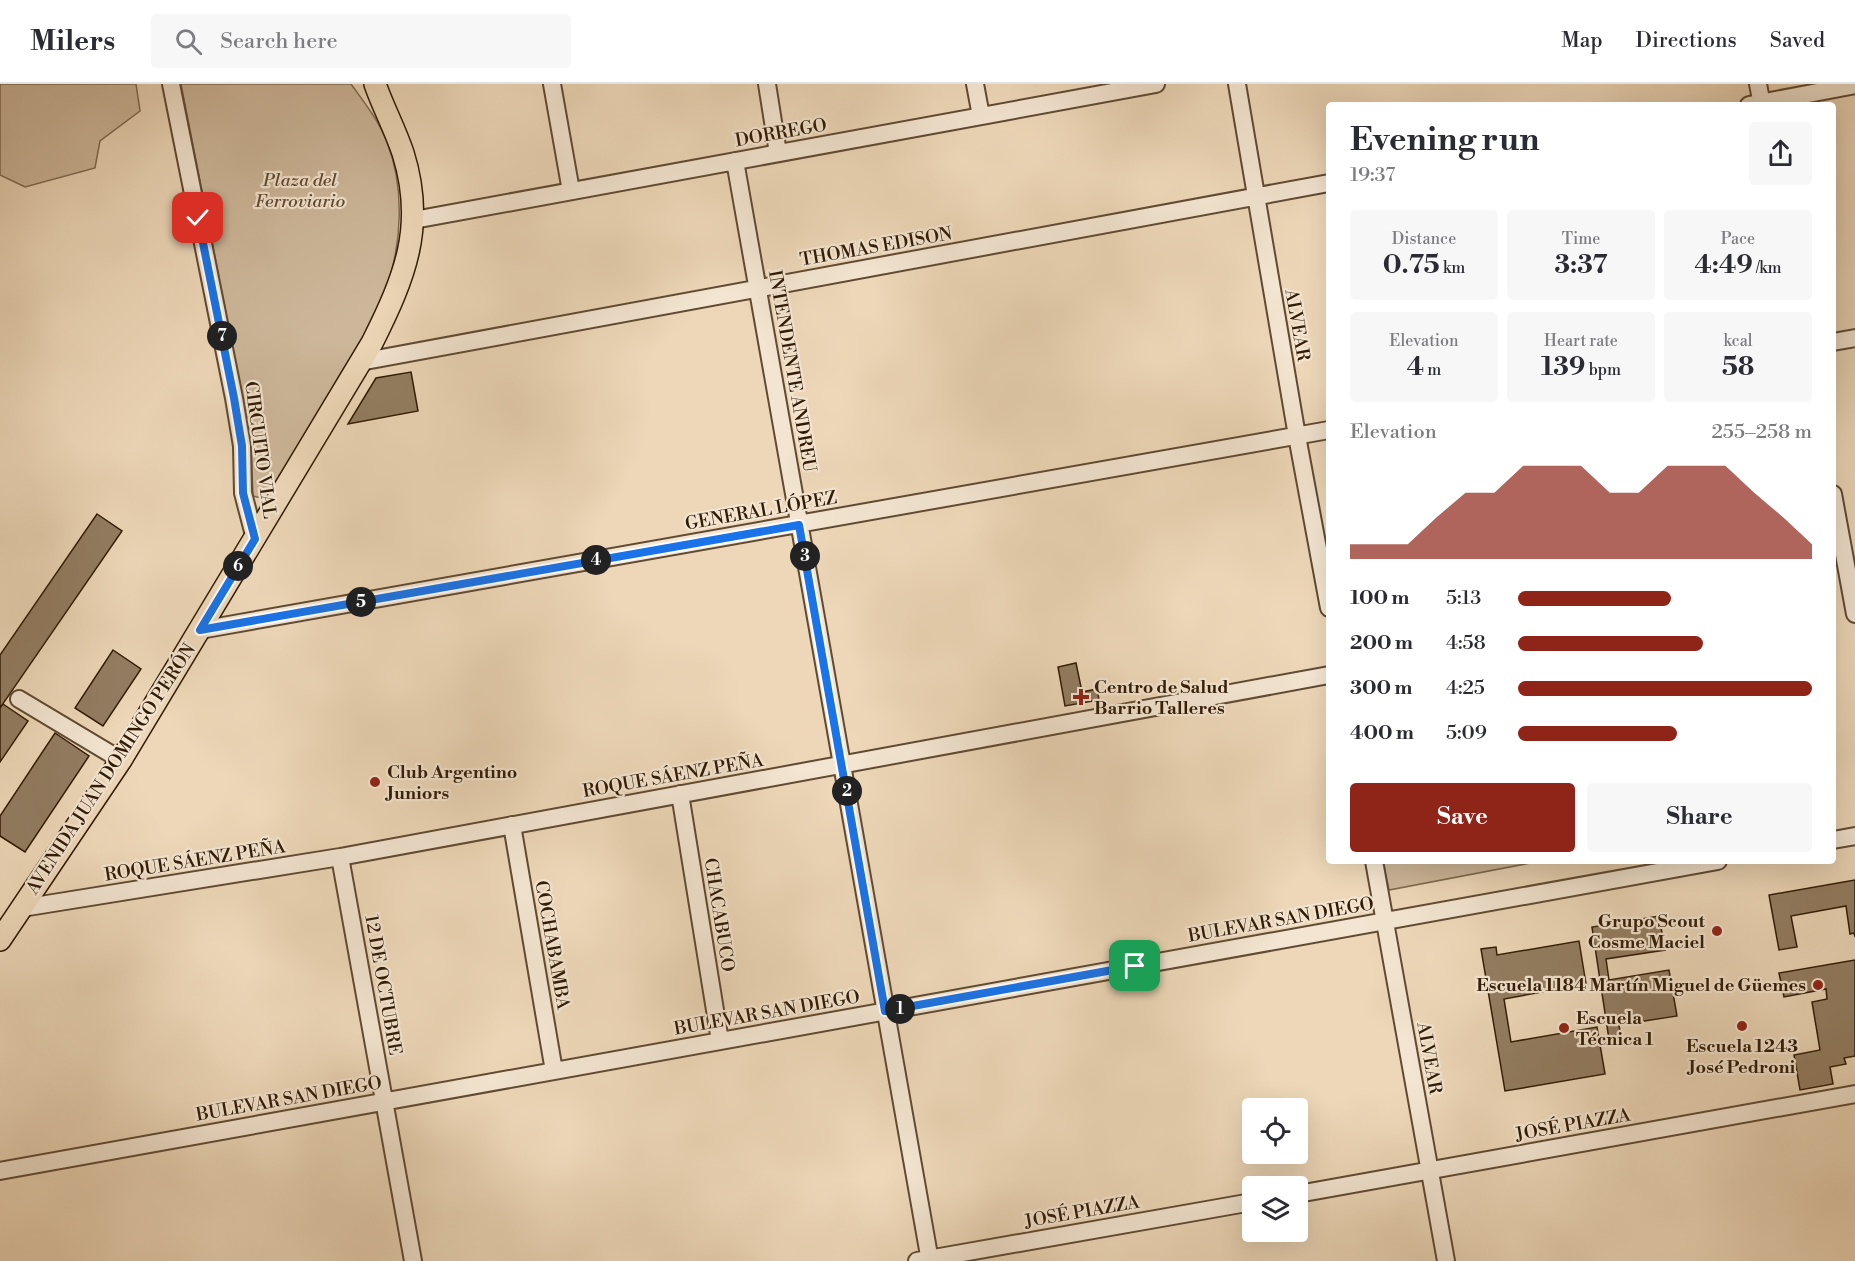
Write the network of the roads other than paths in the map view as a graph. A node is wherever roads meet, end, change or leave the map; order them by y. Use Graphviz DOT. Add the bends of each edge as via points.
graph roads {
  1 [pos="171,84"];
  2 [pos="361,84"];
  3 [pos="375,84"];
  4 [pos="552,84"];
  5 [pos="767,84"];
  6 [pos="975,84"];
  7 [pos="1156,84"];
  8 [pos="1237,84"];
  9 [pos="1758,84"];
  10 [pos="1855,86"];
  11 [pos="1758,102"];
  12 [pos="1769,102"];
  13 [pos="385,111"];
  14 [pos="981,116"];
  15 [pos="778,153"];
  16 [pos="735,161"];
  17 [pos="1326,184"];
  18 [pos="571,191"];
  19 [pos="1255,197"];
  20 [pos="414,220"];
  21 [pos="758,288"];
  22 [pos="1855,338"];
  23 [pos="1836,341"];
  24 [pos="360,363"];
  25 [pos="1326,431"];
  26 [pos="1297,436"];
  27 [pos="1836,514"];
  28 [pos="799,525"];
  29 [pos="255,539"];
  30 [pos="1846,579"];
  31 [pos="1326,592"];
  32 [pos="1855,614"];
  33 [pos="200,630"];
  34 [pos="1326,676"];
  35 [pos="19,699"];
  36 [pos="122,760"];
  37 [pos="842,764"];
  38 [pos="680,794"];
  39 [pos="512,825"];
  40 [pos="1855,836"];
  41 [pos="1836,839"];
  42 [pos="340,857"];
  43 [pos="1375,864"];
  44 [pos="1701,864"];
  45 [pos="22,908"];
  46 [pos="1385,921"];
  47 [pos="0,940"];
  48 [pos="885,1011"];
  49 [pos="720,1041"];
  50 [pos="554,1071"];
  51 [pos="1855,1094"];
  52 [pos="384,1102"];
  53 [pos="0,1171"];
  54 [pos="1430,1171"];
  55 [pos="1308,1192"];
  56 [pos="1242,1204"];
  57 [pos="925,1260"];
  58 [pos="413,1261"];
  59 [pos="1446,1261"];
  1 -- 29 [label="street, CIRCUITO VIAL" via="234,398 242,446 243,493"];
  2 -- 13 [label="main road, AVENIDA JUAN DOMINGO PERÓN"];
  3 -- 13 [label="main road, AVENIDA JUAN DOMINGO PERÓN"];
  4 -- 18 [label="street"];
  5 -- 15 [label="street"];
  6 -- 14 [label="street"];
  7 -- 14 [label="street, DORREGO"];
  8 -- 19 [label="street, ALVEAR"];
  9 -- 11 [label="street"];
  10 -- 12 [label="street"];
  13 -- 20 [label="main road, AVENIDA JUAN DOMINGO PERÓN" via="402,151"];
  14 -- 15 [label="street, DORREGO"];
  15 -- 16 [label="street, DORREGO"];
  16 -- 18 [label="street, DORREGO"];
  16 -- 21 [label="street, INTENDENTE ANDREU"];
  17 -- 19 [label="street, THOMAS EDISON"];
  18 -- 20 [label="street, DORREGO"];
  19 -- 21 [label="street, THOMAS EDISON"];
  19 -- 26 [label="street, ALVEAR"];
  20 -- 24 [label="main road, AVENIDA JUAN DOMINGO PERÓN" via="411,243 389,308"];
  21 -- 24 [label="street, THOMAS EDISON"];
  21 -- 28 [label="street, INTENDENTE ANDREU"];
  22 -- 23 [label="street"];
  24 -- 29 [label="main road, AVENIDA JUAN DOMINGO PERÓN"];
  25 -- 26 [label="street, GENERAL LÓPEZ"];
  26 -- 28 [label="street, GENERAL LÓPEZ"];
  26 -- 31 [label="street, ALVEAR"];
  27 -- 30 [label="street"];
  28 -- 33 [label="street, GENERAL LÓPEZ"];
  28 -- 37 [label="street, INTENDENTE ANDREU"];
  29 -- 33 [label="main road, AVENIDA JUAN DOMINGO PERÓN"];
  30 -- 32 [label="street"];
  33 -- 36 [label="main road, AVENIDA JUAN DOMINGO PERÓN"];
  34 -- 37 [label="street, ROQUE SÁENZ PEÑA"];
  35 -- 36 [label="street"];
  36 -- 45 [label="main road, AVENIDA JUAN DOMINGO PERÓN"];
  37 -- 38 [label="street, ROQUE SÁENZ PEÑA"];
  37 -- 48 [label="street, INTENDENTE ANDREU"];
  38 -- 39 [label="street, ROQUE SÁENZ PEÑA"];
  38 -- 49 [label="street, CHACABUCO"];
  39 -- 42 [label="street, ROQUE SÁENZ PEÑA"];
  39 -- 50 [label="street, COCHABAMBA"];
  40 -- 41 [label="street"];
  42 -- 45 [label="street, ROQUE SÁENZ PEÑA"];
  42 -- 52 [label="street, 12 DE OCTUBRE"];
  43 -- 46 [label="street, ALVEAR"];
  44 -- 46 [label="street, BULEVAR SAN DIEGO"];
  45 -- 47 [label="main road, AVENIDA JUAN DOMINGO PERÓN"];
  46 -- 48 [label="street, BULEVAR SAN DIEGO"];
  46 -- 54 [label="street, ALVEAR"];
  48 -- 49 [label="street, BULEVAR SAN DIEGO"];
  48 -- 57 [label="street, INTENDENTE ANDREU"];
  49 -- 50 [label="street, BULEVAR SAN DIEGO"];
  50 -- 52 [label="street, BULEVAR SAN DIEGO"];
  51 -- 54 [label="street, JOSÉ PIAZZA"];
  52 -- 53 [label="street, BULEVAR SAN DIEGO"];
  52 -- 58 [label="street, 12 DE OCTUBRE"];
  54 -- 55 [label="street, JOSÉ PIAZZA"];
  54 -- 59 [label="street, ALVEAR"];
  56 -- 57 [label="street, JOSÉ PIAZZA"];
}
